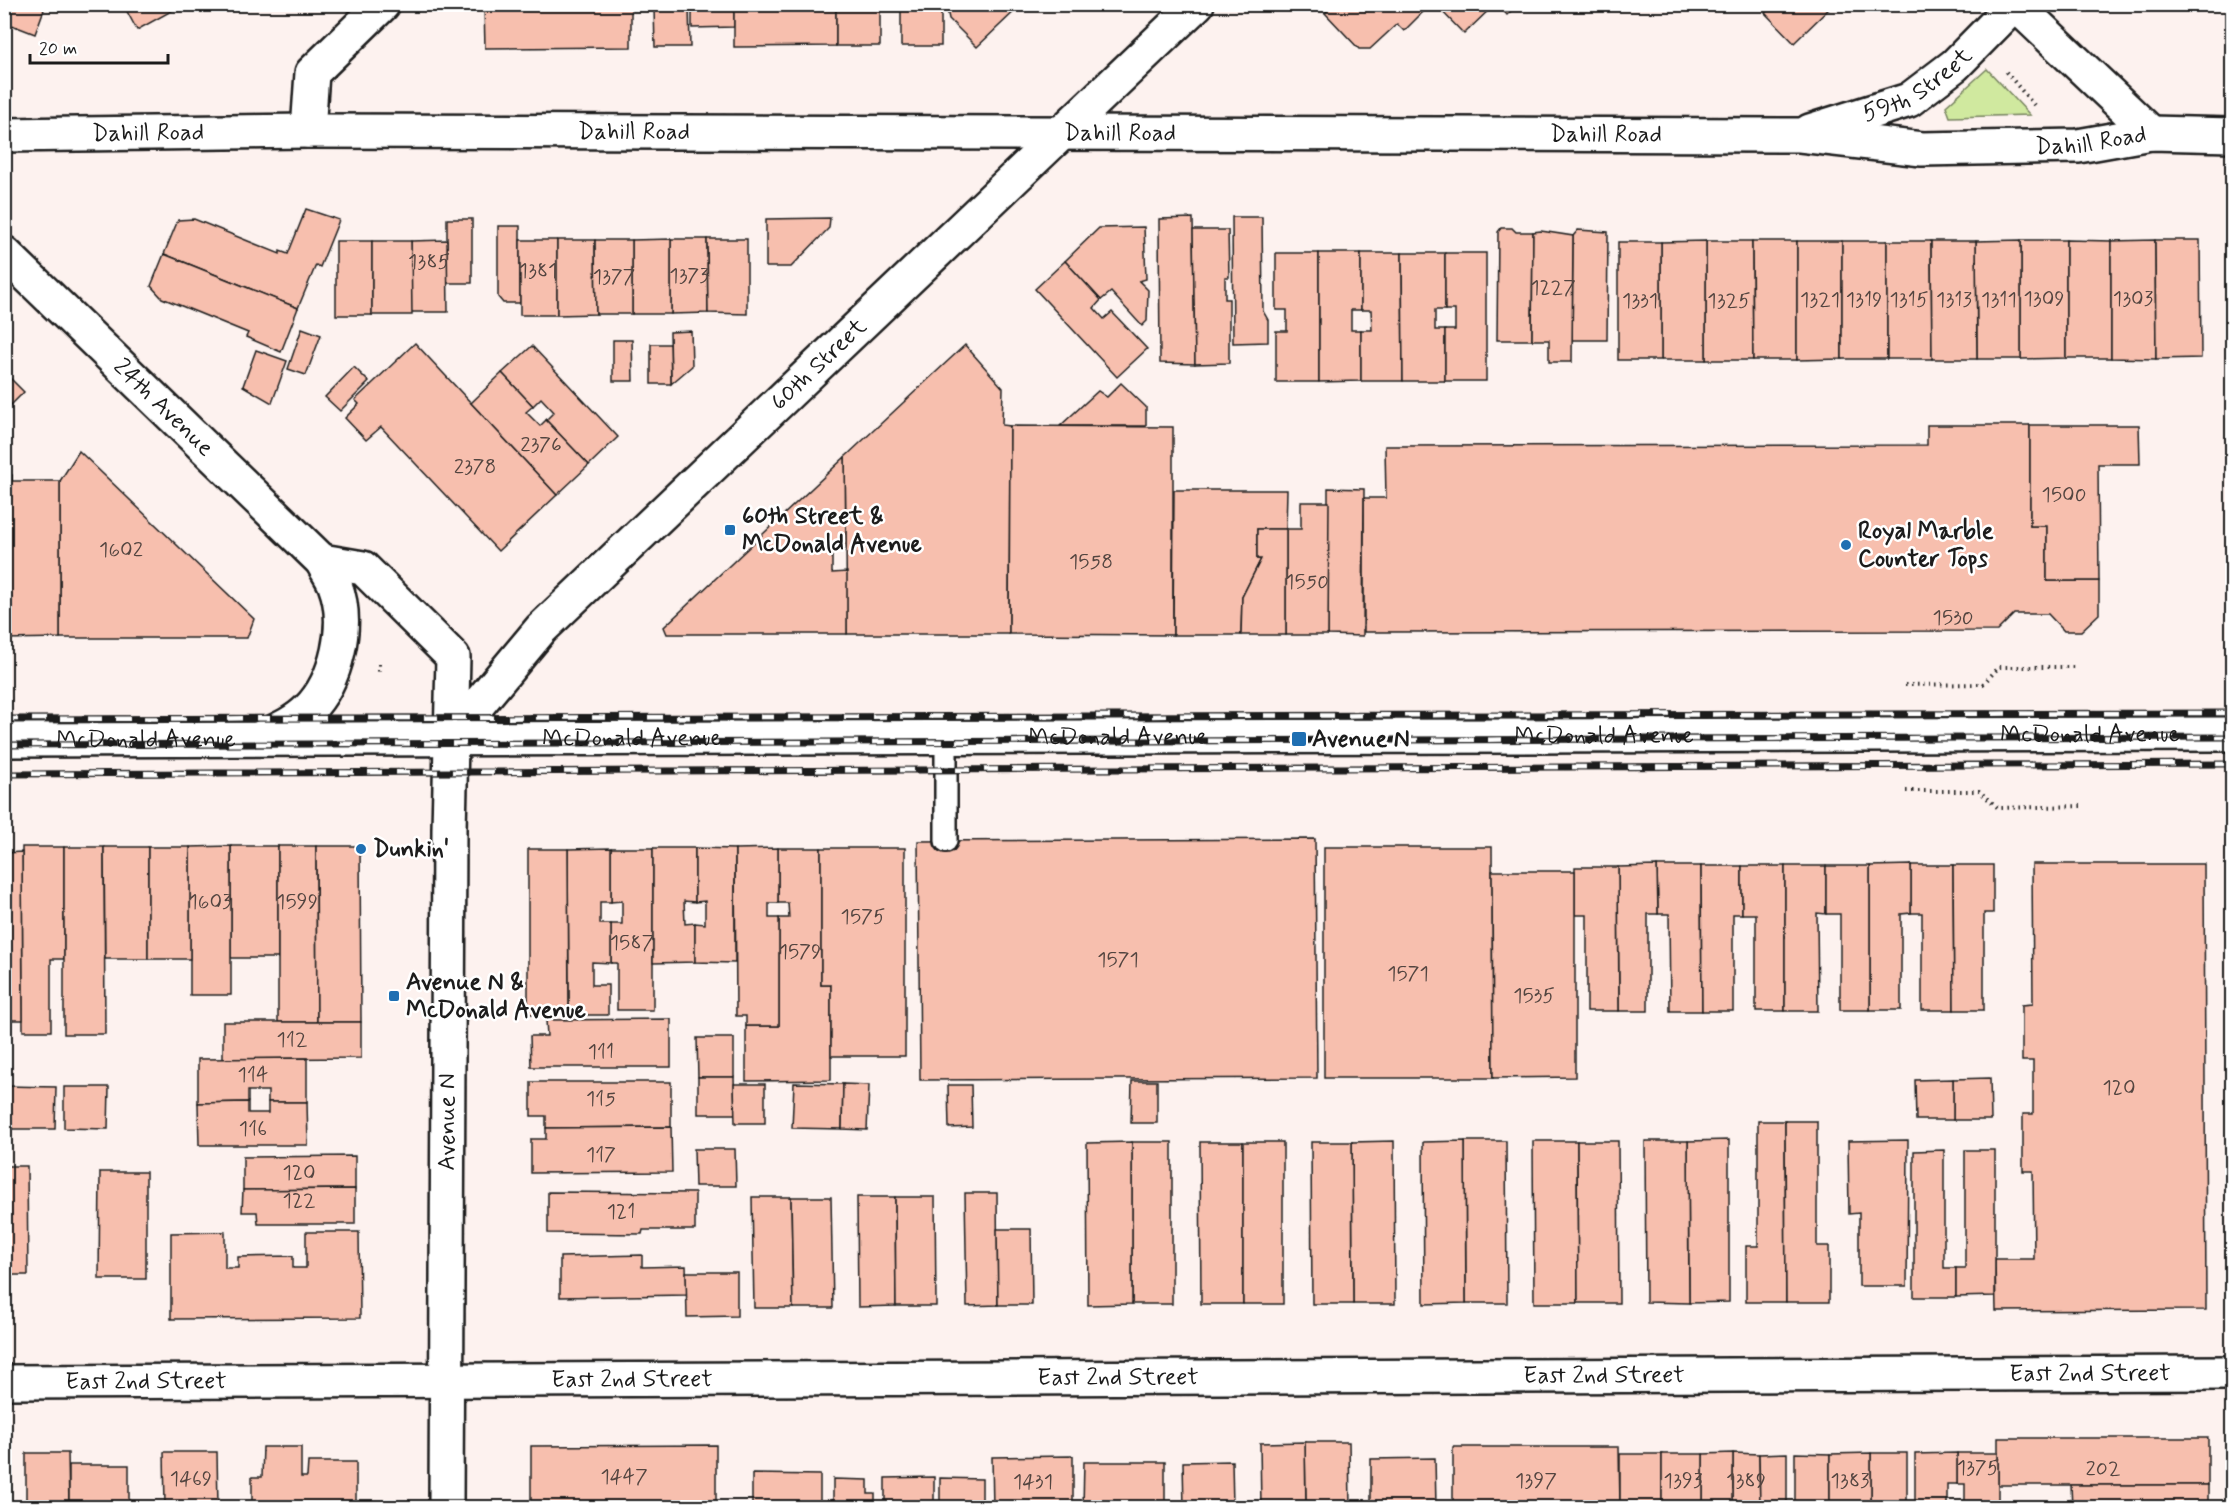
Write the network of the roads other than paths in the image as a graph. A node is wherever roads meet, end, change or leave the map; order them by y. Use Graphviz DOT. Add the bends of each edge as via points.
graph roads {
  1 [pos="383,4"];
  2 [pos="1197,4"];
  3 [pos="2015,4"];
  4 [pos="308,131"];
  5 [pos="1063,132"];
  6 [pos="2151,133"];
  7 [pos="4,135"];
  8 [pos="1800,135"];
  9 [pos="2232,135"];
  10 [pos="4,253"];
  11 [pos="322,561"];
  12 [pos="2232,734"];
  13 [pos="946,736"];
  14 [pos="451,737"];
  15 [pos="261,738"];
  16 [pos="4,740"];
  17 [pos="946,841"];
  18 [pos="2232,1373"];
  19 [pos="445,1380"];
  20 [pos="4,1382"];
  21 [pos="446,1508"];
  1 -- 4 [label="street" via="312,73"];
  2 -- 5 [label="street, 60th Street"];
  3 -- 6 [label="street"];
  3 -- 8 [label="street, 59th Street" via="1955,65 1909,100"];
  4 -- 5 [label="street, Dahill Road"];
  4 -- 7 [label="street, Dahill Road"];
  5 -- 8 [label="street, Dahill Road"];
  5 -- 14 [label="street, 60th Street" via="541,630"];
  6 -- 8 [label="street, Dahill Road" via="2078,146 1922,149"];
  6 -- 9 [label="street, Dahill Road"];
  10 -- 11 [label="street, 24th Avenue"];
  11 -- 14 [label="street" via="363,568 453,657"];
  11 -- 15 [label="street, 24th Avenue" via="335,586 340,610 334,664 324,689 308,710 290,725"];
  12 -- 13 [label="street, McDonald Avenue"];
  13 -- 14 [label="street, McDonald Avenue"];
  13 -- 17 [label="lane"];
  14 -- 15 [label="street, McDonald Avenue"];
  14 -- 19 [label="street, Avenue N"];
  15 -- 16 [label="street, McDonald Avenue"];
  18 -- 19 [label="street, East 2nd Street"];
  19 -- 20 [label="street, East 2nd Street"];
  19 -- 21 [label="street, Avenue N"];
}
